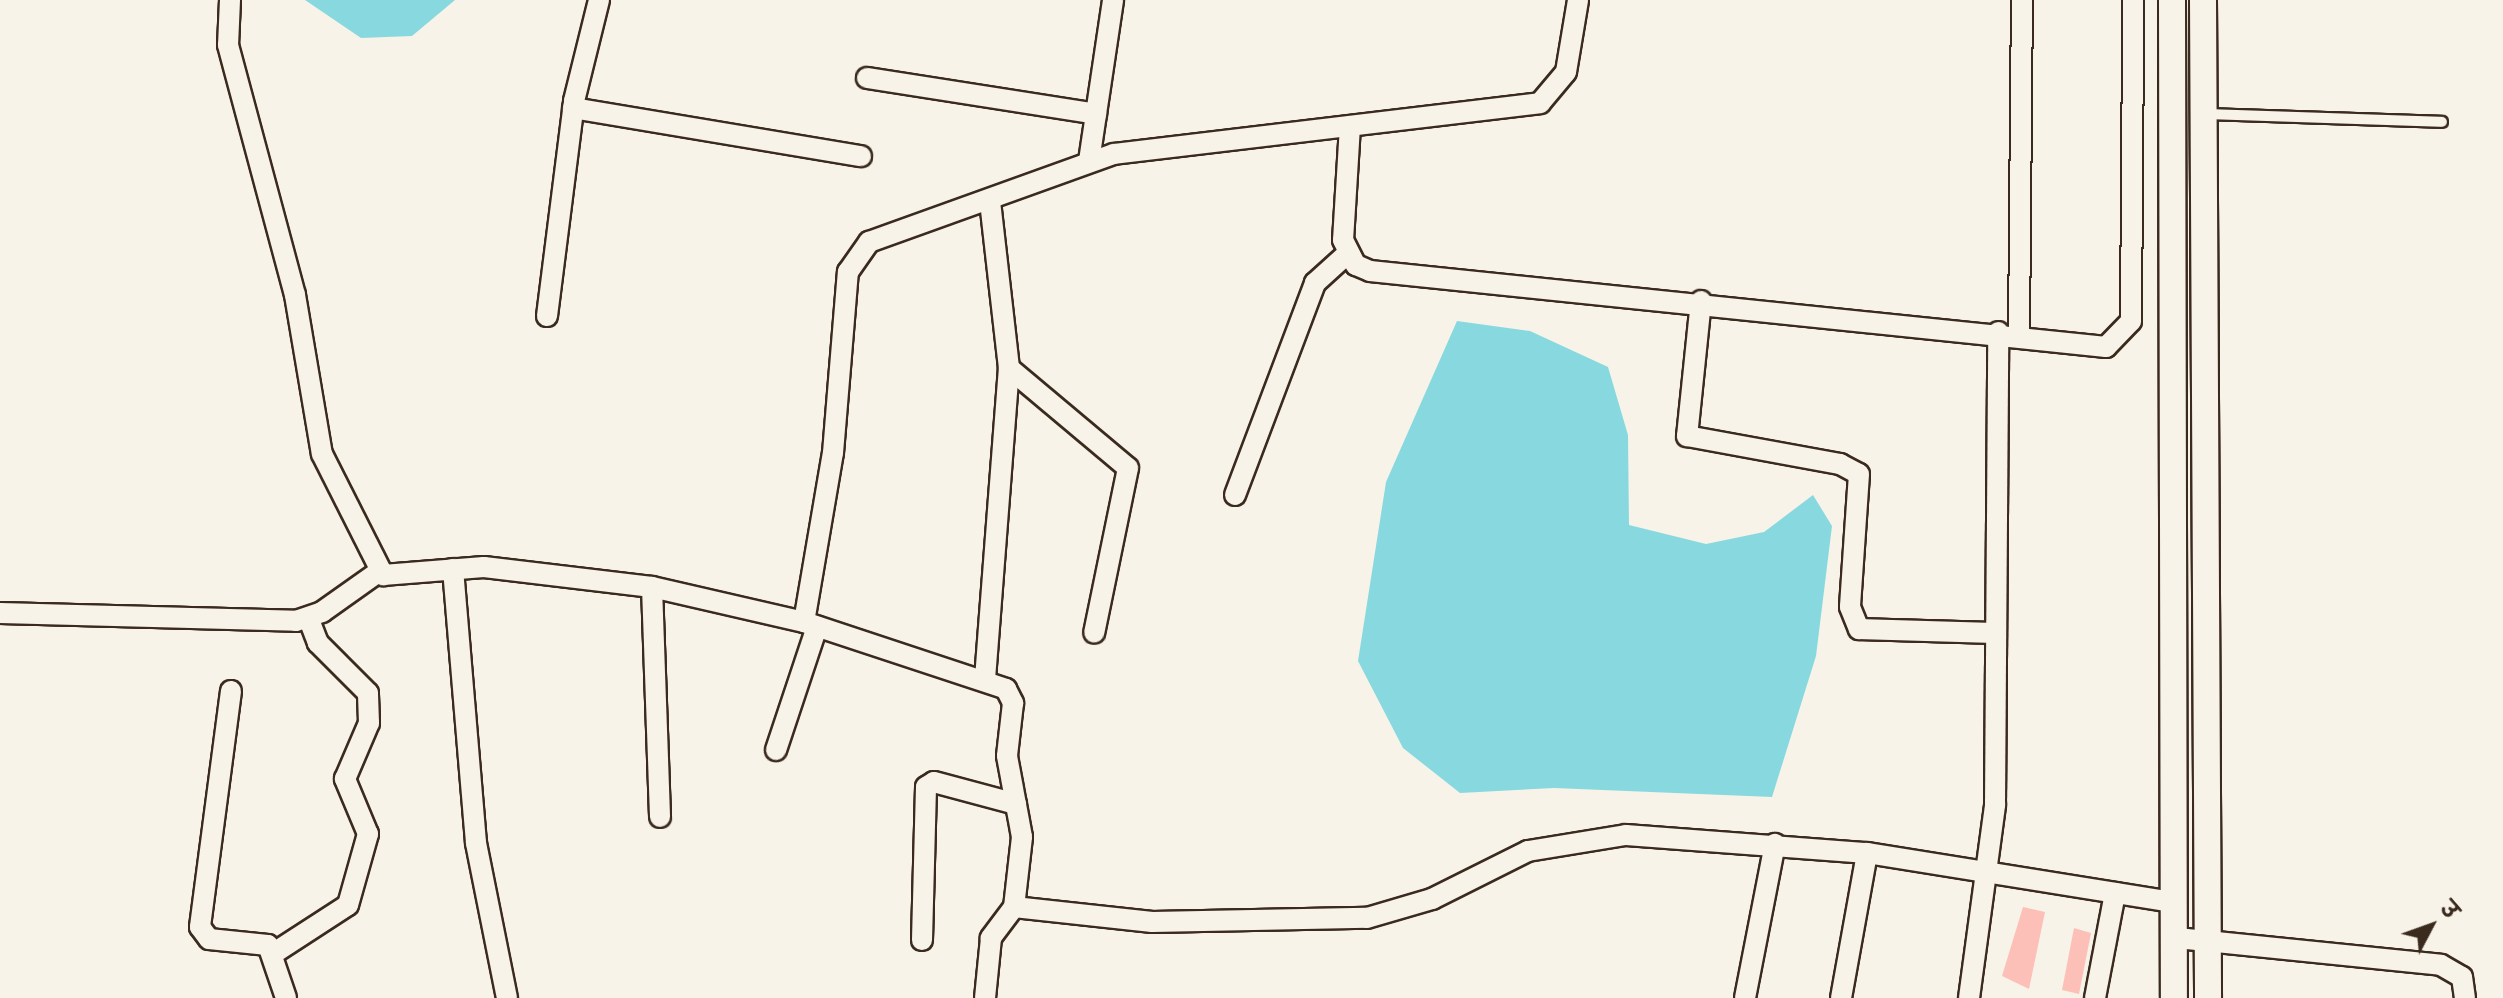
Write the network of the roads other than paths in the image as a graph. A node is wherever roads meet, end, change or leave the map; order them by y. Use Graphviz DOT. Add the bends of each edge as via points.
graph roads {
  1 [pos="230,0"];
  2 [pos="599,0"];
  3 [pos="1113,0"];
  4 [pos="1578,0"];
  5 [pos="2022,0"];
  6 [pos="2133,0"];
  7 [pos="2172,0"];
  8 [pos="2203,0"];
  9 [pos="867,78"];
  10 [pos="573,108"];
  11 [pos="1096,114"];
  12 [pos="2201,114"];
  13 [pos="2442,122"];
  14 [pos="1350,126"];
  15 [pos="861,156"];
  16 [pos="1089,161"];
  17 [pos="990,202"];
  18 [pos="1347,254"];
  19 [pos="1701,301"];
  20 [pos="547,316"];
  21 [pos="1998,332"];
  22 [pos="2019,335"];
  23 [pos="1009,368"];
  24 [pos="1235,495"];
  25 [pos="453,569"];
  26 [pos="380,571"];
  27 [pos="652,587"];
  28 [pos="0,613"];
  29 [pos="309,619"];
  30 [pos="810,624"];
  31 [pos="1094,633"];
  32 [pos="1993,633"];
  33 [pos="985,679"];
  34 [pos="231,691"];
  35 [pos="776,750"];
  36 [pos="1016,804"];
  37 [pos="660,817"];
  38 [pos="1775,844"];
  39 [pos="1867,853"];
  40 [pos="1990,873"];
  41 [pos="2115,893"];
  42 [pos="2174,902"];
  43 [pos="1014,907"];
  44 [pos="2177,938"];
  45 [pos="922,940"];
  46 [pos="2209,940"];
  47 [pos="274,953"];
  48 [pos="286,998"];
  49 [pos="507,998"];
  50 [pos="985,998"];
  51 [pos="1745,998"];
  52 [pos="1841,998"];
  53 [pos="1969,998"];
  54 [pos="2095,998"];
  55 [pos="2174,998"];
  56 [pos="2208,998"];
  57 [pos="2465,998"];
  1 -- 26 [label="street" via="228,45 295,295 322,454"];
  2 -- 10 [label="street"];
  3 -- 11 [label="street"];
  4 -- 14 [label="street" via="1566,72 1540,103"];
  5 -- 22 [label="street"];
  6 -- 22 [label="street" via="2127,331 2106,347"];
  7 -- 42 [label="street"];
  8 -- 12 [label="street"];
  9 -- 11 [label="street"];
  10 -- 15 [label="street"];
  10 -- 20 [label="street"];
  11 -- 16 [label="street"];
  12 -- 13 [label="lane"];
  12 -- 46 [label="street"];
  14 -- 16 [label="street"];
  14 -- 18 [label="street"];
  16 -- 17 [label="street"];
  17 -- 23 [label="street"];
  17 -- 30 [label="street" via="887,235 852,260"];
  18 -- 19 [label="street" via="1370,271"];
  18 -- 24 [label="street" via="1315,283"];
  19 -- 21 [label="street"];
  19 -- 32 [label="street" via="1687,436 1840,464 1859,474 1850,607 1859,629"];
  21 -- 22 [label="street"];
  21 -- 32 [label="street"];
  23 -- 31 [label="street" via="1128,468"];
  23 -- 33 [label="street"];
  25 -- 26 [label="street" via="392,579"];
  25 -- 27 [label="street"];
  25 -- 49 [label="street" via="476,843"];
  26 -- 29 [label="street"];
  27 -- 30 [label="street"];
  27 -- 37 [label="street"];
  28 -- 29 [label="street"];
  29 -- 47 [label="street" via="318,643 368,693 369,723 345,779 368,834 348,905"];
  30 -- 33 [label="street"];
  30 -- 35 [label="street"];
  32 -- 40 [label="street"];
  33 -- 36 [label="street" via="1012,696 1007,756"];
  34 -- 47 [label="street" via="200,927 209,939 262,942"];
  36 -- 43 [label="street" via="1022,837"];
  36 -- 45 [label="street" via="934,782 926,787"];
  38 -- 39 [label="street"];
  38 -- 43 [label="street" via="1573,838 1528,851 1432,899 1367,918 1152,922"];
  38 -- 51 [label="street"];
  39 -- 40 [label="street"];
  39 -- 52 [label="street"];
  40 -- 41 [label="street"];
  40 -- 53 [label="street"];
  41 -- 42 [label="street"];
  41 -- 54 [label="street"];
  42 -- 44 [label="street"];
  43 -- 50 [label="street" via="991,938"];
  44 -- 46 [label="street"];
  44 -- 55 [label="street"];
  46 -- 56 [label="street"];
  46 -- 57 [label="street" via="2441,965 2462,977"];
  47 -- 48 [label="street"];
}
